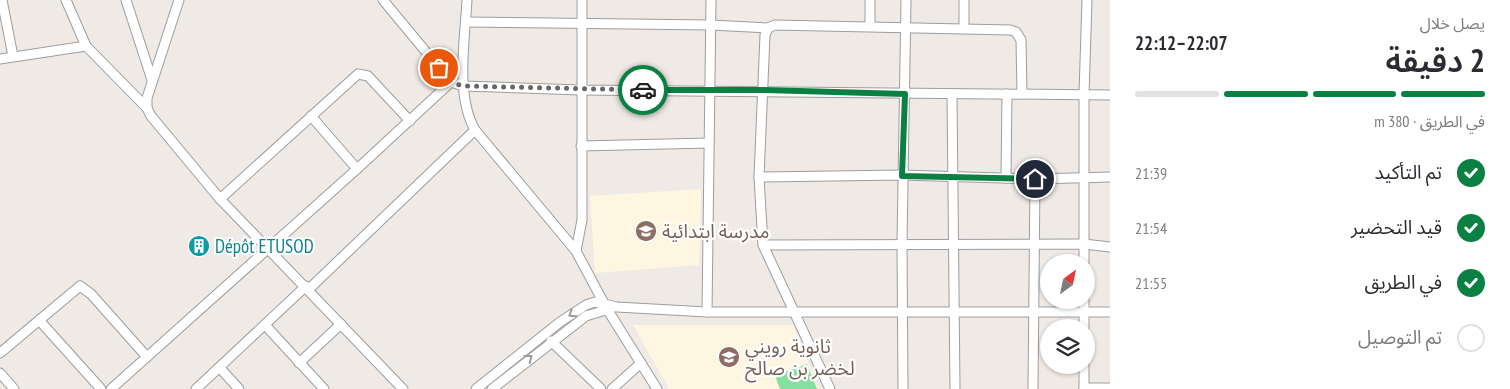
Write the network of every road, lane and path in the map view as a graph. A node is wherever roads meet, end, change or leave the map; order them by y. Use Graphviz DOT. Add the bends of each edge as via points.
graph roads {
  1 [pos="2,0"];
  2 [pos="66,0"];
  3 [pos="126,0"];
  4 [pos="179,0"];
  5 [pos="383,0"];
  6 [pos="466,0"];
  7 [pos="582,0"];
  8 [pos="711,0"];
  9 [pos="870,0"];
  10 [pos="906,0"];
  11 [pos="964,0"];
  12 [pos="1087,0"];
  13 [pos="466,22"];
  14 [pos="581,23"];
  15 [pos="711,25"];
  16 [pos="870,26"];
  17 [pos="906,26"];
  18 [pos="768,28"];
  19 [pos="964,28"];
  20 [pos="86,46"];
  21 [pos="13,56"];
  22 [pos="0,59"];
  23 [pos="152,80"];
  24 [pos="450,82"];
  25 [pos="463,86"];
  26 [pos="580,90"];
  27 [pos="710,90"];
  28 [pos="764,90"];
  29 [pos="905,94"];
  30 [pos="952,94"];
  31 [pos="1007,94"];
  32 [pos="1022,94"];
  33 [pos="1084,94"];
  34 [pos="1110,95"];
  35 [pos="147,108"];
  36 [pos="311,116"];
  37 [pos="410,121"];
  38 [pos="475,130"];
  39 [pos="710,143"];
  40 [pos="581,146"];
  41 [pos="357,169"];
  42 [pos="902,176"];
  43 [pos="759,177"];
  44 [pos="951,177"];
  45 [pos="1110,177"];
  46 [pos="1006,178"];
  47 [pos="1084,178"];
  48 [pos="1035,179"];
  49 [pos="220,199"];
  50 [pos="902,244"];
  51 [pos="952,244"];
  52 [pos="1035,244"];
  53 [pos="1084,244"];
  54 [pos="763,245"];
  55 [pos="1110,247"];
  56 [pos="268,249"];
  57 [pos="576,251"];
  58 [pos="1084,254"];
  59 [pos="308,288"];
  60 [pos="605,306"];
  61 [pos="707,312"];
  62 [pos="796,312"];
  63 [pos="902,312"];
  64 [pos="953,312"];
  65 [pos="1033,312"];
  66 [pos="1084,312"];
  67 [pos="1110,312"];
  68 [pos="1084,319"];
  69 [pos="39,320"];
  70 [pos="342,324"];
  71 [pos="265,325"];
  72 [pos="551,342"];
  73 [pos="0,353"];
  74 [pos="147,357"];
  75 [pos="299,363"];
  76 [pos="641,363"];
  77 [pos="220,368"];
  78 [pos="0,373"];
  79 [pos="1084,374"];
  80 [pos="318,387"];
  81 [pos="1084,388"];
  82 [pos="1110,388"];
  83 [pos="14,389"];
  84 [pos="101,389"];
  85 [pos="111,389"];
  86 [pos="196,389"];
  87 [pos="239,389"];
  88 [pos="403,389"];
  89 [pos="476,389"];
  90 [pos="492,389"];
  91 [pos="601,389"];
  92 [pos="612,389"];
  93 [pos="657,389"];
  94 [pos="830,389"];
  95 [pos="903,389"];
  96 [pos="955,389"];
  97 [pos="1033,389"];
  1 -- 21 [label="street"];
  2 -- 20 [label="street"];
  3 -- 23 [label="street"];
  4 -- 23 [label="street"];
  5 -- 24 [label="street"];
  6 -- 13 [label="street"];
  7 -- 14 [label="street"];
  8 -- 15 [label="street"];
  9 -- 16 [label="street"];
  10 -- 17 [label="street"];
  11 -- 19 [label="street"];
  12 -- 33 [label="street"];
  13 -- 14 [label="street"];
  13 -- 25 [label="street"];
  14 -- 15 [label="street"];
  14 -- 26 [label="street"];
  15 -- 18 [label="street"];
  15 -- 27 [label="street"];
  16 -- 17 [label="street"];
  16 -- 18 [label="street" via="775,25"];
  17 -- 19 [label="street"];
  17 -- 29 [label="street"];
  18 -- 28 [label="street" via="765,35"];
  19 -- 32 [label="street" via="1010,30 1019,35"];
  20 -- 21 [label="street"];
  20 -- 35 [label="street"];
  21 -- 22 [label="street"];
  23 -- 35 [label="street"];
  24 -- 25 [label="street"];
  24 -- 37 [label="street"];
  25 -- 26 [label="street"];
  25 -- 38 [label="street" via="466,109"];
  26 -- 27 [label="street"];
  26 -- 40 [label="street"];
  27 -- 28 [label="street"];
  27 -- 39 [label="street"];
  28 -- 29 [label="street"];
  28 -- 43 [label="street"];
  29 -- 30 [label="street"];
  29 -- 42 [label="street"];
  30 -- 31 [label="street"];
  30 -- 44 [label="street"];
  31 -- 32 [label="street"];
  31 -- 46 [label="street"];
  32 -- 33 [label="street"];
  33 -- 34 [label="street"];
  33 -- 47 [label="street"];
  35 -- 49 [label="street" via="159,128"];
  36 -- 37 [label="street" via="354,76 363,74"];
  36 -- 41 [label="street"];
  36 -- 49 [label="street"];
  37 -- 41 [label="street"];
  38 -- 57 [label="street"];
  38 -- 59 [label="street"];
  39 -- 40 [label="street"];
  39 -- 61 [label="street"];
  40 -- 57 [label="street" via="582,220"];
  41 -- 56 [label="street"];
  42 -- 43 [label="street"];
  42 -- 44 [label="street"];
  42 -- 50 [label="street"];
  43 -- 54 [label="street"];
  44 -- 46 [label="street"];
  44 -- 51 [label="street"];
  45 -- 47 [label="street"];
  46 -- 48 [label="street"];
  47 -- 48 [label="street"];
  47 -- 53 [label="street"];
  48 -- 52 [label="street"];
  49 -- 56 [label="street"];
  50 -- 51 [label="street"];
  50 -- 54 [label="street"];
  50 -- 63 [label="street"];
  51 -- 52 [label="street"];
  51 -- 64 [label="street"];
  52 -- 53 [label="street"];
  52 -- 65 [label="street"];
  53 -- 55 [label="street"];
  53 -- 58 [label="street"];
  54 -- 62 [label="street"];
  56 -- 59 [label="street"];
  56 -- 74 [label="street"];
  57 -- 60 [label="street"];
  59 -- 70 [label="street"];
  59 -- 71 [label="street"];
  60 -- 61 [label="street"];
  60 -- 72 [label="street"];
  60 -- 76 [label="street"];
  60 -- 89 [label="street, one-way" via="586,305 574,312"];
  61 -- 62 [label="street"];
  62 -- 63 [label="street"];
  62 -- 94 [label="street"];
  63 -- 64 [label="street"];
  63 -- 95 [label="street"];
  64 -- 65 [label="street"];
  64 -- 96 [label="street"];
  65 -- 66 [label="street"];
  65 -- 97 [label="street"];
  66 -- 67 [label="street"];
  66 -- 68 [label="street"];
  69 -- 73 [label="street"];
  69 -- 74 [label="street" via="75,289 83,286"];
  69 -- 84 [label="street"];
  70 -- 75 [label="street"];
  70 -- 88 [label="street"];
  71 -- 75 [label="street"];
  71 -- 77 [label="street"];
  90 -- 72 [label="street, one-way"];
  72 -- 91 [label="street"];
  74 -- 85 [label="street"];
  75 -- 80 [label="street"];
  76 -- 92 [label="street"];
  76 -- 93 [label="street"];
  77 -- 86 [label="street"];
  77 -- 87 [label="street"];
  78 -- 83 [label="street"];
  79 -- 81 [label="street"];
  81 -- 82 [label="street"];
}
